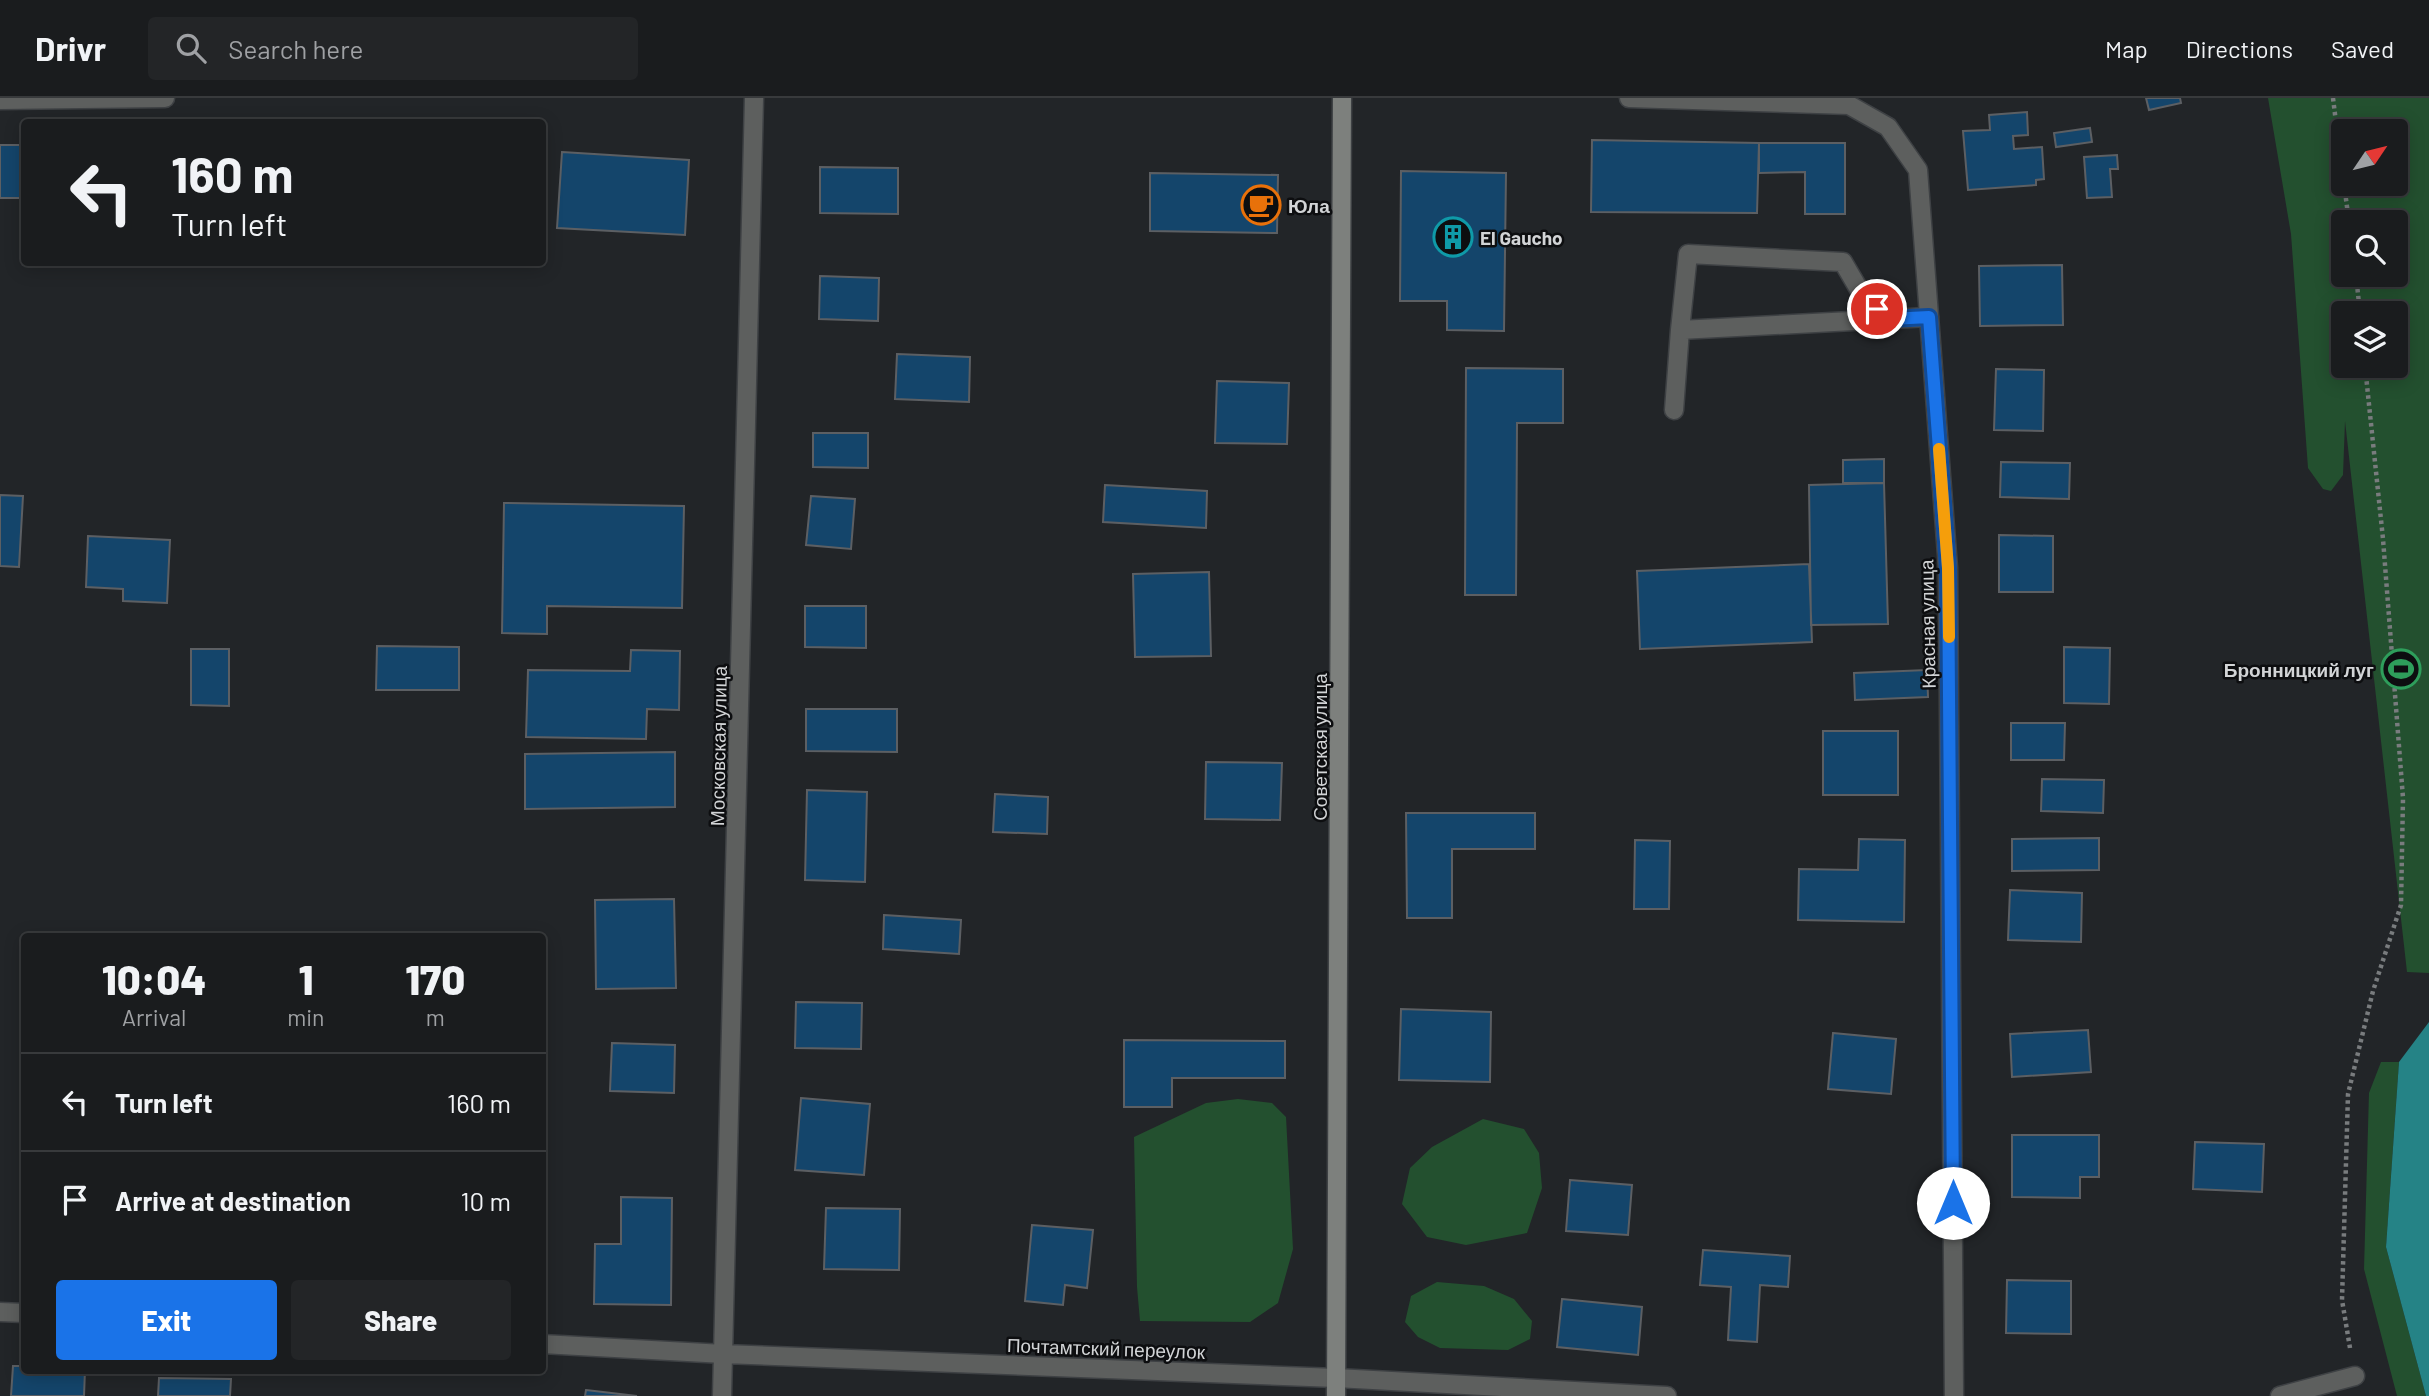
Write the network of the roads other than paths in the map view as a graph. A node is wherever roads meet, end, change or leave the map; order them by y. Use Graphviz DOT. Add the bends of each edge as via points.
graph roads {
  1 [pos="164,98"];
  2 [pos="754,98"];
  3 [pos="1342,98"];
  4 [pos="1629,98"];
  5 [pos="0,100"];
  6 [pos="1929,317"];
  7 [pos="1890,319"];
  8 [pos="1680,330"];
  9 [pos="1674,410"];
  10 [pos="0,1312"];
  11 [pos="21,1313"];
  12 [pos="546,1344"];
  13 [pos="724,1354"];
  14 [pos="2355,1376"];
  15 [pos="1336,1387"];
  16 [pos="722,1396"];
  17 [pos="1668,1396"];
  18 [pos="1954,1396"];
  19 [pos="2280,1396"];
  1 -- 5 [label="street"];
  2 -- 13 [label="street, Московская улица"];
  3 -- 15 [label="main road, Советская улица"];
  4 -- 6 [label="street, Красная улица" via="1849,104 1888,127 1918,170"];
  6 -- 7 [label="street"];
  6 -- 18 [label="street, Красная улица" via="1948,568"];
  7 -- 8 [label="street"];
  7 -- 8 [label="street" via="1864,298 1843,262 1688,254"];
  8 -- 9 [label="street"];
  10 -- 11 [label="street"];
  12 -- 13 [label="street, Почтамтский переулок"];
  13 -- 15 [label="street, Почтамтский переулок"];
  13 -- 16 [label="street, Московская улица"];
  14 -- 19 [label="street"];
  15 -- 17 [label="street, Почтамтский переулок"];
}
